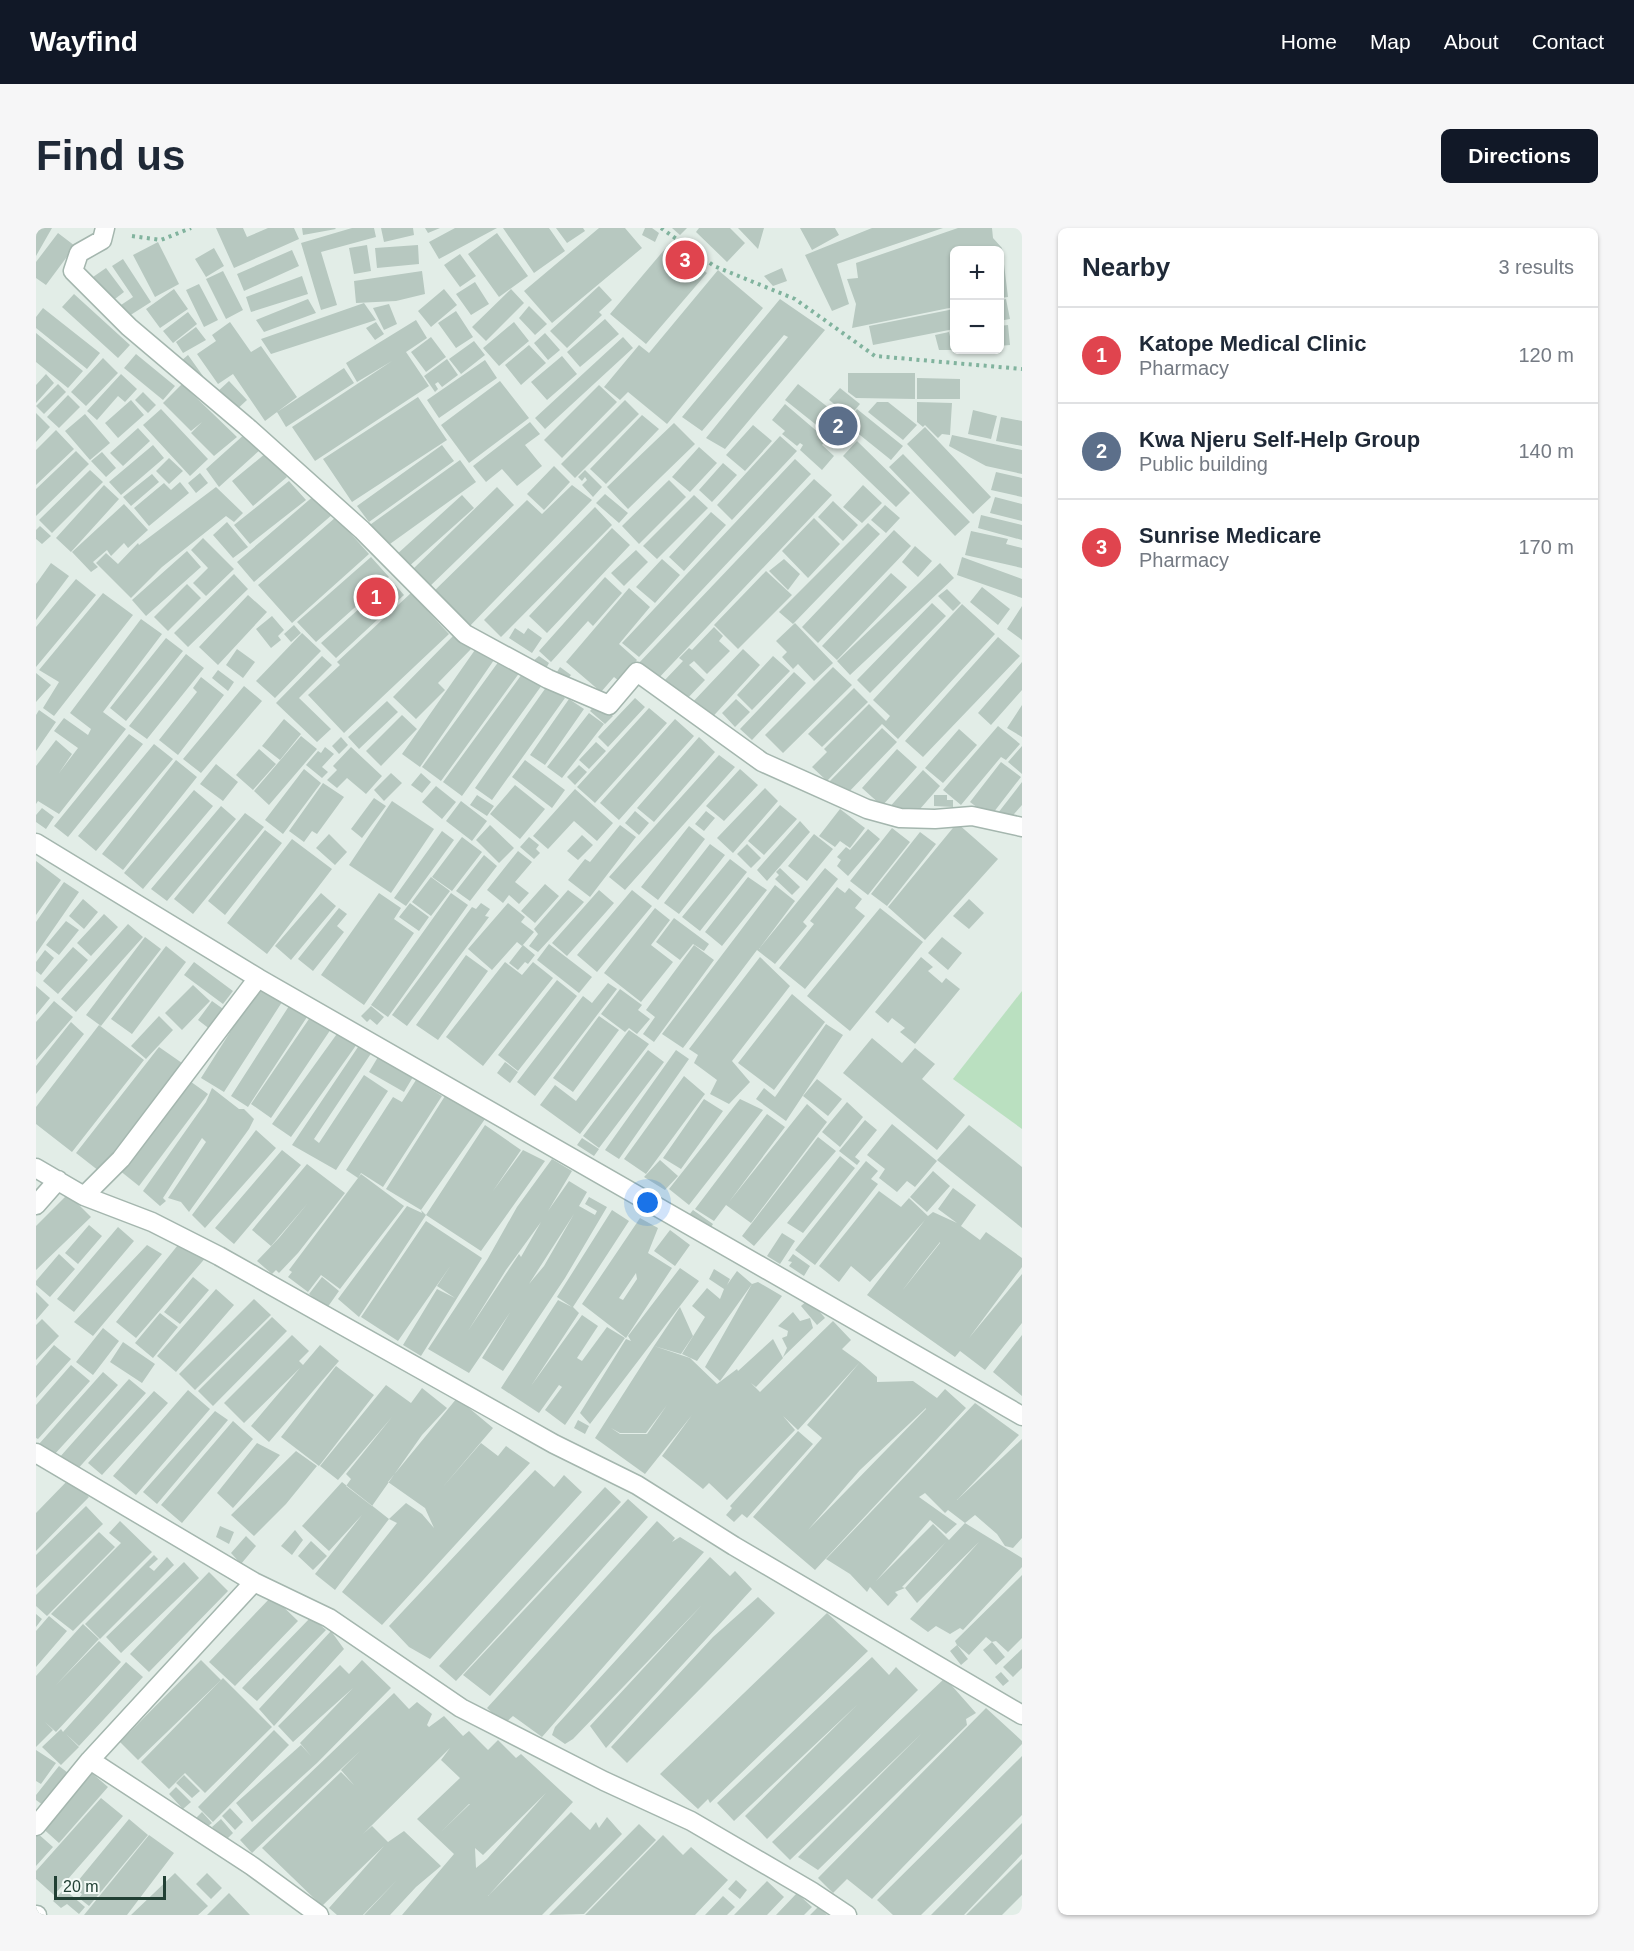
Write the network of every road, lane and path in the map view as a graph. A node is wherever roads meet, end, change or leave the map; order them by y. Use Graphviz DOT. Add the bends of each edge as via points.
graph roads {
  1 [pos="191,228"];
  2 [pos="661,228"];
  3 [pos="103,234"];
  4 [pos="1022,369"];
  5 [pos="1022,827"];
  6 [pos="36,843"];
  7 [pos="258,978"];
  8 [pos="36,1168"];
  9 [pos="58,1180"];
  10 [pos="84,1196"];
  11 [pos="36,1205"];
  12 [pos="1022,1416"];
  13 [pos="36,1453"];
  14 [pos="254,1582"];
  15 [pos="1022,1715"];
  16 [pos="90,1760"];
  17 [pos="36,1826"];
  18 [pos="319,1915"];
  19 [pos="846,1915"];
  1 -- 3 [label="path" via="161,240 114,232"];
  2 -- 4 [label="path" via="714,266 795,299 875,356"];
  3 -- 5 [label="street" via="79,253 73,271 129,327 362,530 465,634 609,705 637,672 762,762 867,809 900,818 972,816"];
  6 -- 7 [label="street"];
  7 -- 10 [label="street" via="121,1159"];
  7 -- 12 [label="street"];
  8 -- 9 [label="street"];
  9 -- 10 [label="street"];
  9 -- 11 [label="street"];
  10 -- 15 [label="street" via="152,1222 219,1256 554,1444 637,1485"];
  13 -- 14 [label="street"];
  14 -- 16 [label="street"];
  14 -- 19 [label="street" via="329,1618 460,1708 691,1821"];
  16 -- 17 [label="street"];
  16 -- 18 [label="street" via="252,1866"];
}
